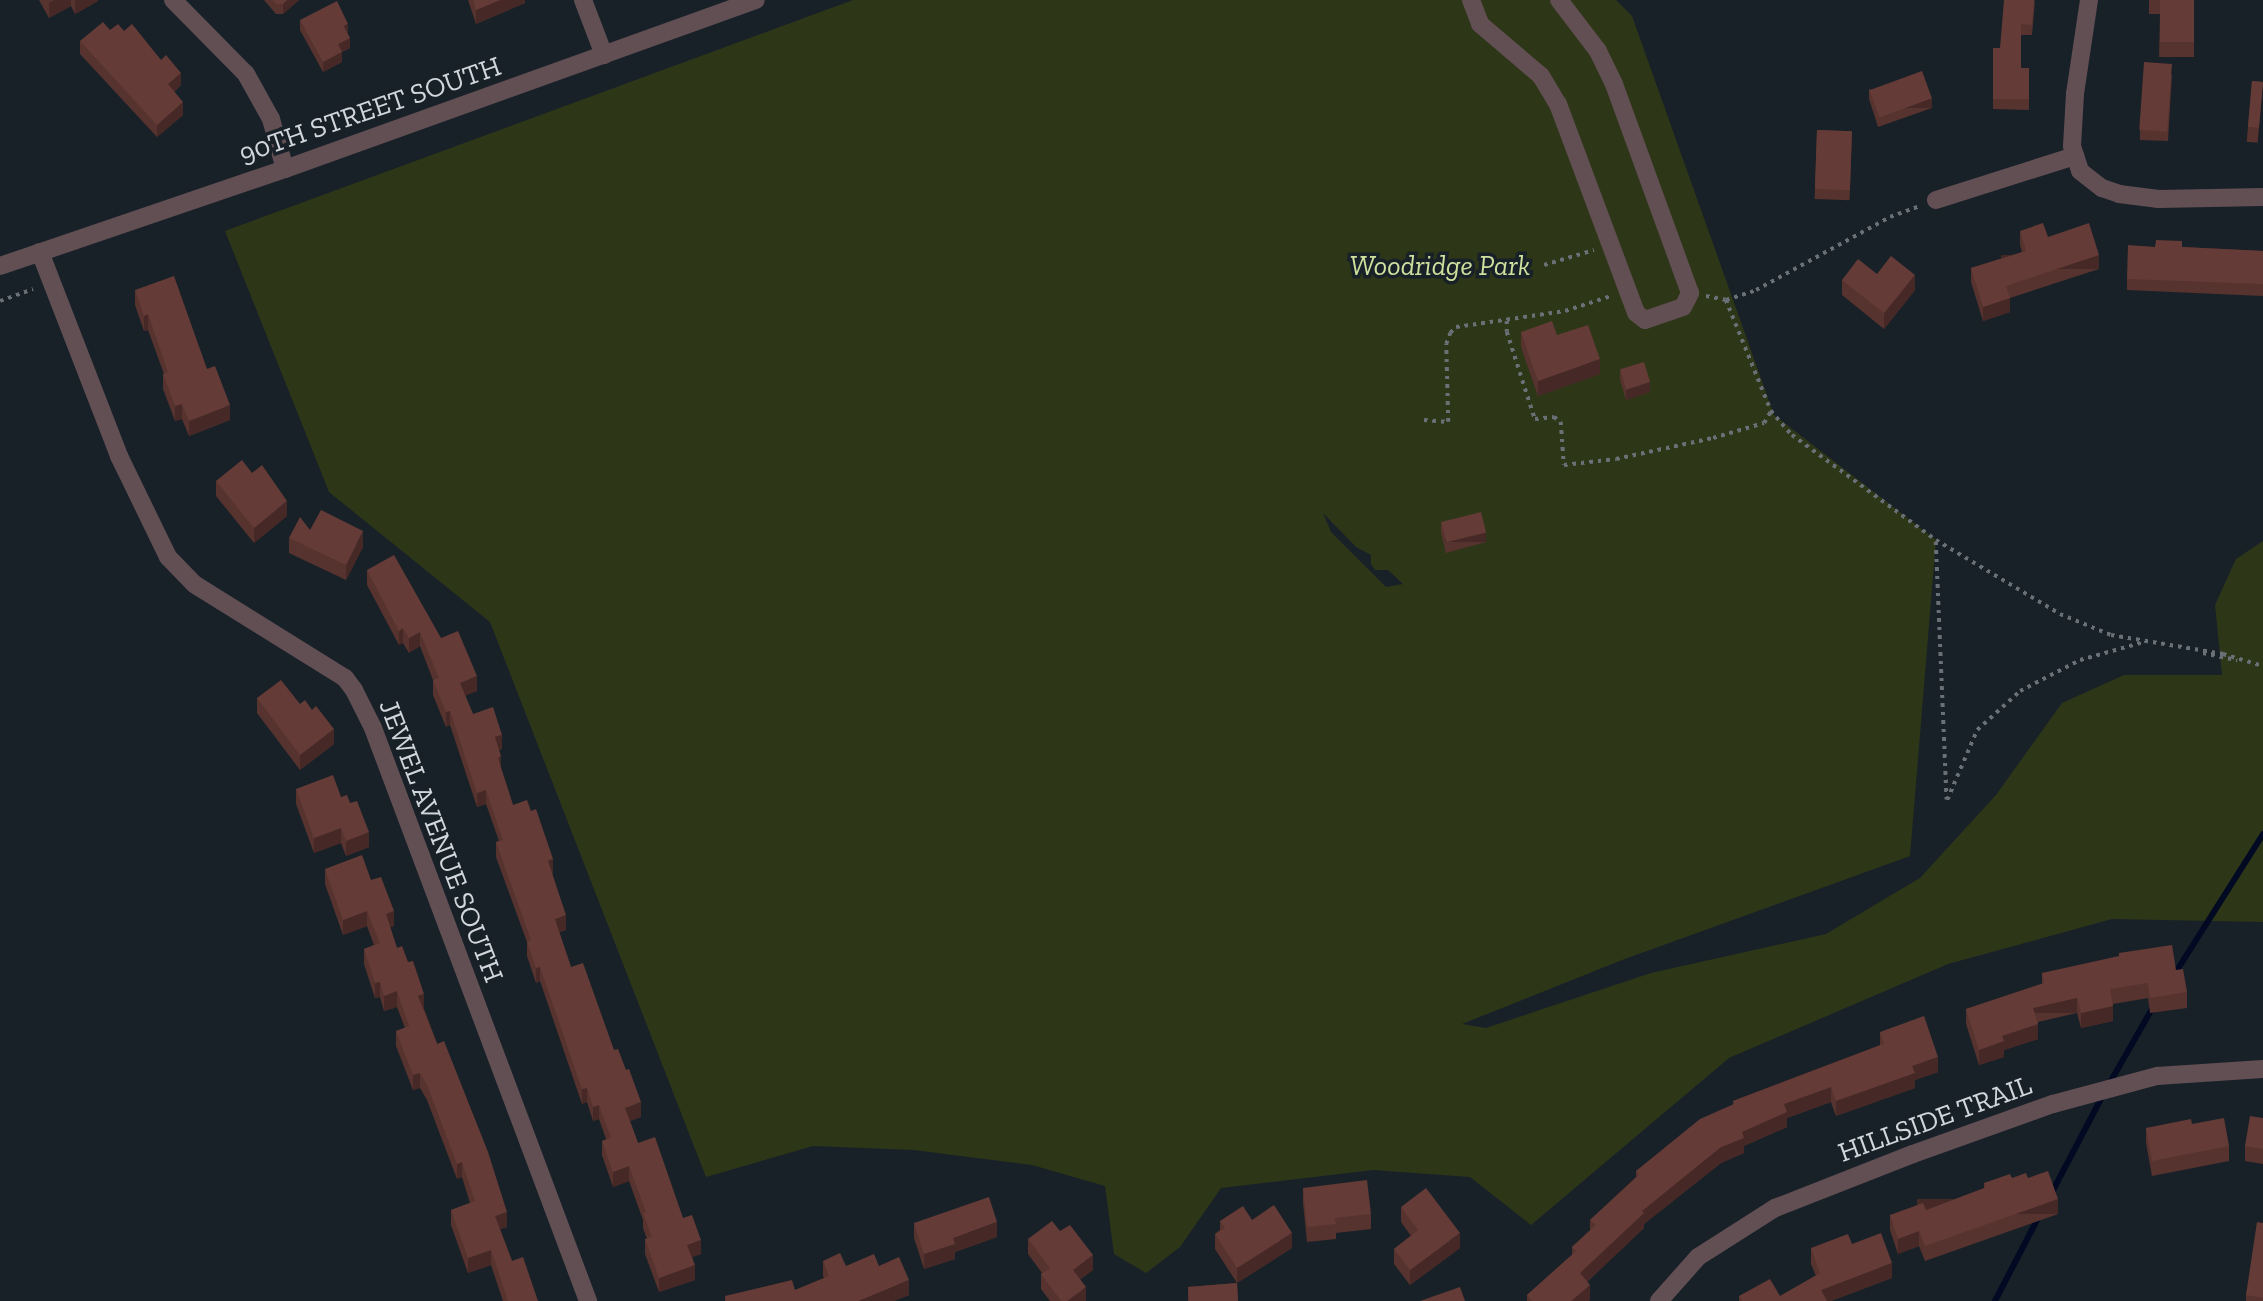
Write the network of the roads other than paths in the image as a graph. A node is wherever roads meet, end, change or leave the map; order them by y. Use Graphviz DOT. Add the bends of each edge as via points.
graph roads {
  1 [pos="173,0"];
  2 [pos="583,0"];
  3 [pos="756,0"];
  4 [pos="1471,0"];
  5 [pos="1559,0"];
  6 [pos="2089,0"];
  7 [pos="604,55"];
  8 [pos="2075,156"];
  9 [pos="285,169"];
  10 [pos="2263,197"];
  11 [pos="1936,200"];
  12 [pos="40,252"];
  13 [pos="0,266"];
  14 [pos="2263,1069"];
  15 [pos="588,1301"];
  16 [pos="1659,1301"];
  1 -- 9 [label="street" via="246,74 271,119"];
  2 -- 7 [label="street"];
  3 -- 7 [label="street, 90TH STREET SOUTH"];
  4 -- 5 [label="street" via="1480,24 1541,76 1558,104 1636,313 1645,320 1683,307 1689,293 1614,84 1598,51"];
  6 -- 8 [label="street" via="2075,94"];
  7 -- 9 [label="street, 90TH STREET SOUTH"];
  8 -- 10 [label="street" via="2080,171 2119,194 2159,199"];
  8 -- 11 [label="street"];
  9 -- 12 [label="street, 90TH STREET SOUTH"];
  12 -- 13 [label="street, 90TH STREET SOUTH"];
  12 -- 15 [label="street, JEWEL AVENUE SOUTH" via="118,456 168,557 194,584 345,678 354,690 373,727"];
  14 -- 16 [label="street, HILLSIDE TRAIL" via="2157,1076 2053,1104 1913,1154 1776,1208 1698,1257"];
}
